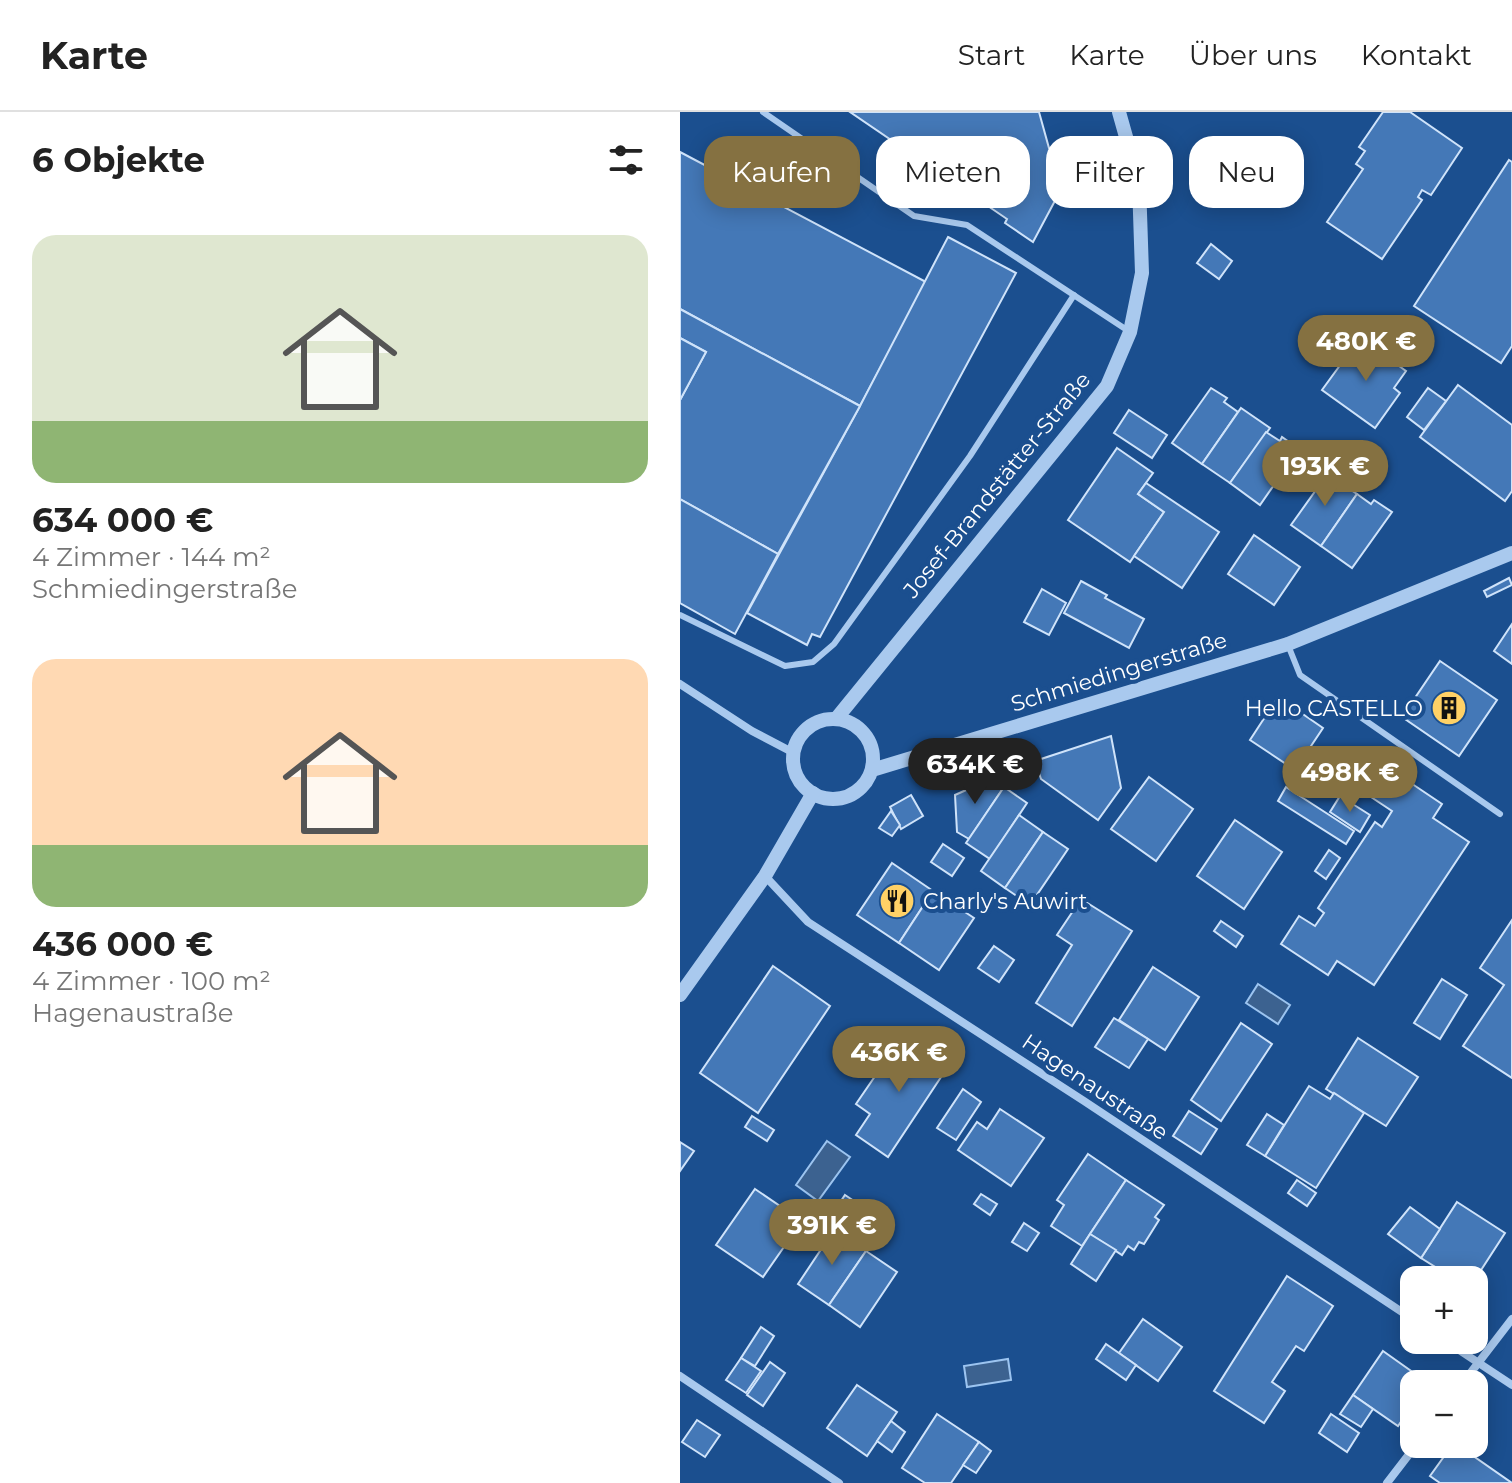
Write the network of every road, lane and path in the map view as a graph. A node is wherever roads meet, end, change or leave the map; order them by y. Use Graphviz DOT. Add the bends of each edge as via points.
graph roads {
  1 [pos="763,112"];
  2 [pos="1119,112"];
  3 [pos="1074,295"];
  4 [pos="1130,332"];
  5 [pos="1512,553"];
  6 [pos="680,615"];
  7 [pos="1288,644"];
  8 [pos="680,684"];
  9 [pos="836,719"];
  10 [pos="794,753"];
  11 [pos="872,770"];
  12 [pos="813,793"];
  13 [pos="1500,814"];
  14 [pos="765,876"];
  15 [pos="680,995"];
  16 [pos="1400,1311"];
  17 [pos="1512,1319"];
  18 [pos="1465,1354"];
  19 [pos="1478,1363"];
  20 [pos="1473,1370"];
  21 [pos="680,1376"];
  22 [pos="1512,1385"];
  23 [pos="1406,1458"];
  24 [pos="839,1483"];
  25 [pos="1387,1483"];
  1 -- 3 [label="lane" via="914,216 967,225"];
  2 -- 4 [label="street, Josef-Brandstätter-Straße" via="1139,183 1142,273"];
  3 -- 4 [label="lane"];
  3 -- 6 [label="lane" via="970,456 834,644 813,662 785,666"];
  4 -- 9 [label="street, Josef-Brandstätter-Straße" via="1107,386"];
  5 -- 7 [label="street, Schmiedingerstraße"];
  7 -- 11 [label="street, Schmiedingerstraße"];
  7 -- 13 [label="lane" via="1300,675"];
  8 -- 10 [label="street"];
  9 -- 10 [label="street" via="813,725"];
  9 -- 11 [label="street" via="866,736"];
  10 -- 12 [label="street" via="797,776"];
  11 -- 12 [label="street" via="848,796 836,799"];
  12 -- 14 [label="street"];
  14 -- 15 [label="street"];
  14 -- 16 [label="street, Hagenaustraße" via="808,922"];
  17 -- 19 [label="street"];
  18 -- 19 [label="street"];
  19 -- 20 [label="street"];
  19 -- 22 [label="street"];
  21 -- 24 [label="street"];
  23 -- 25 [label="street"];
}
